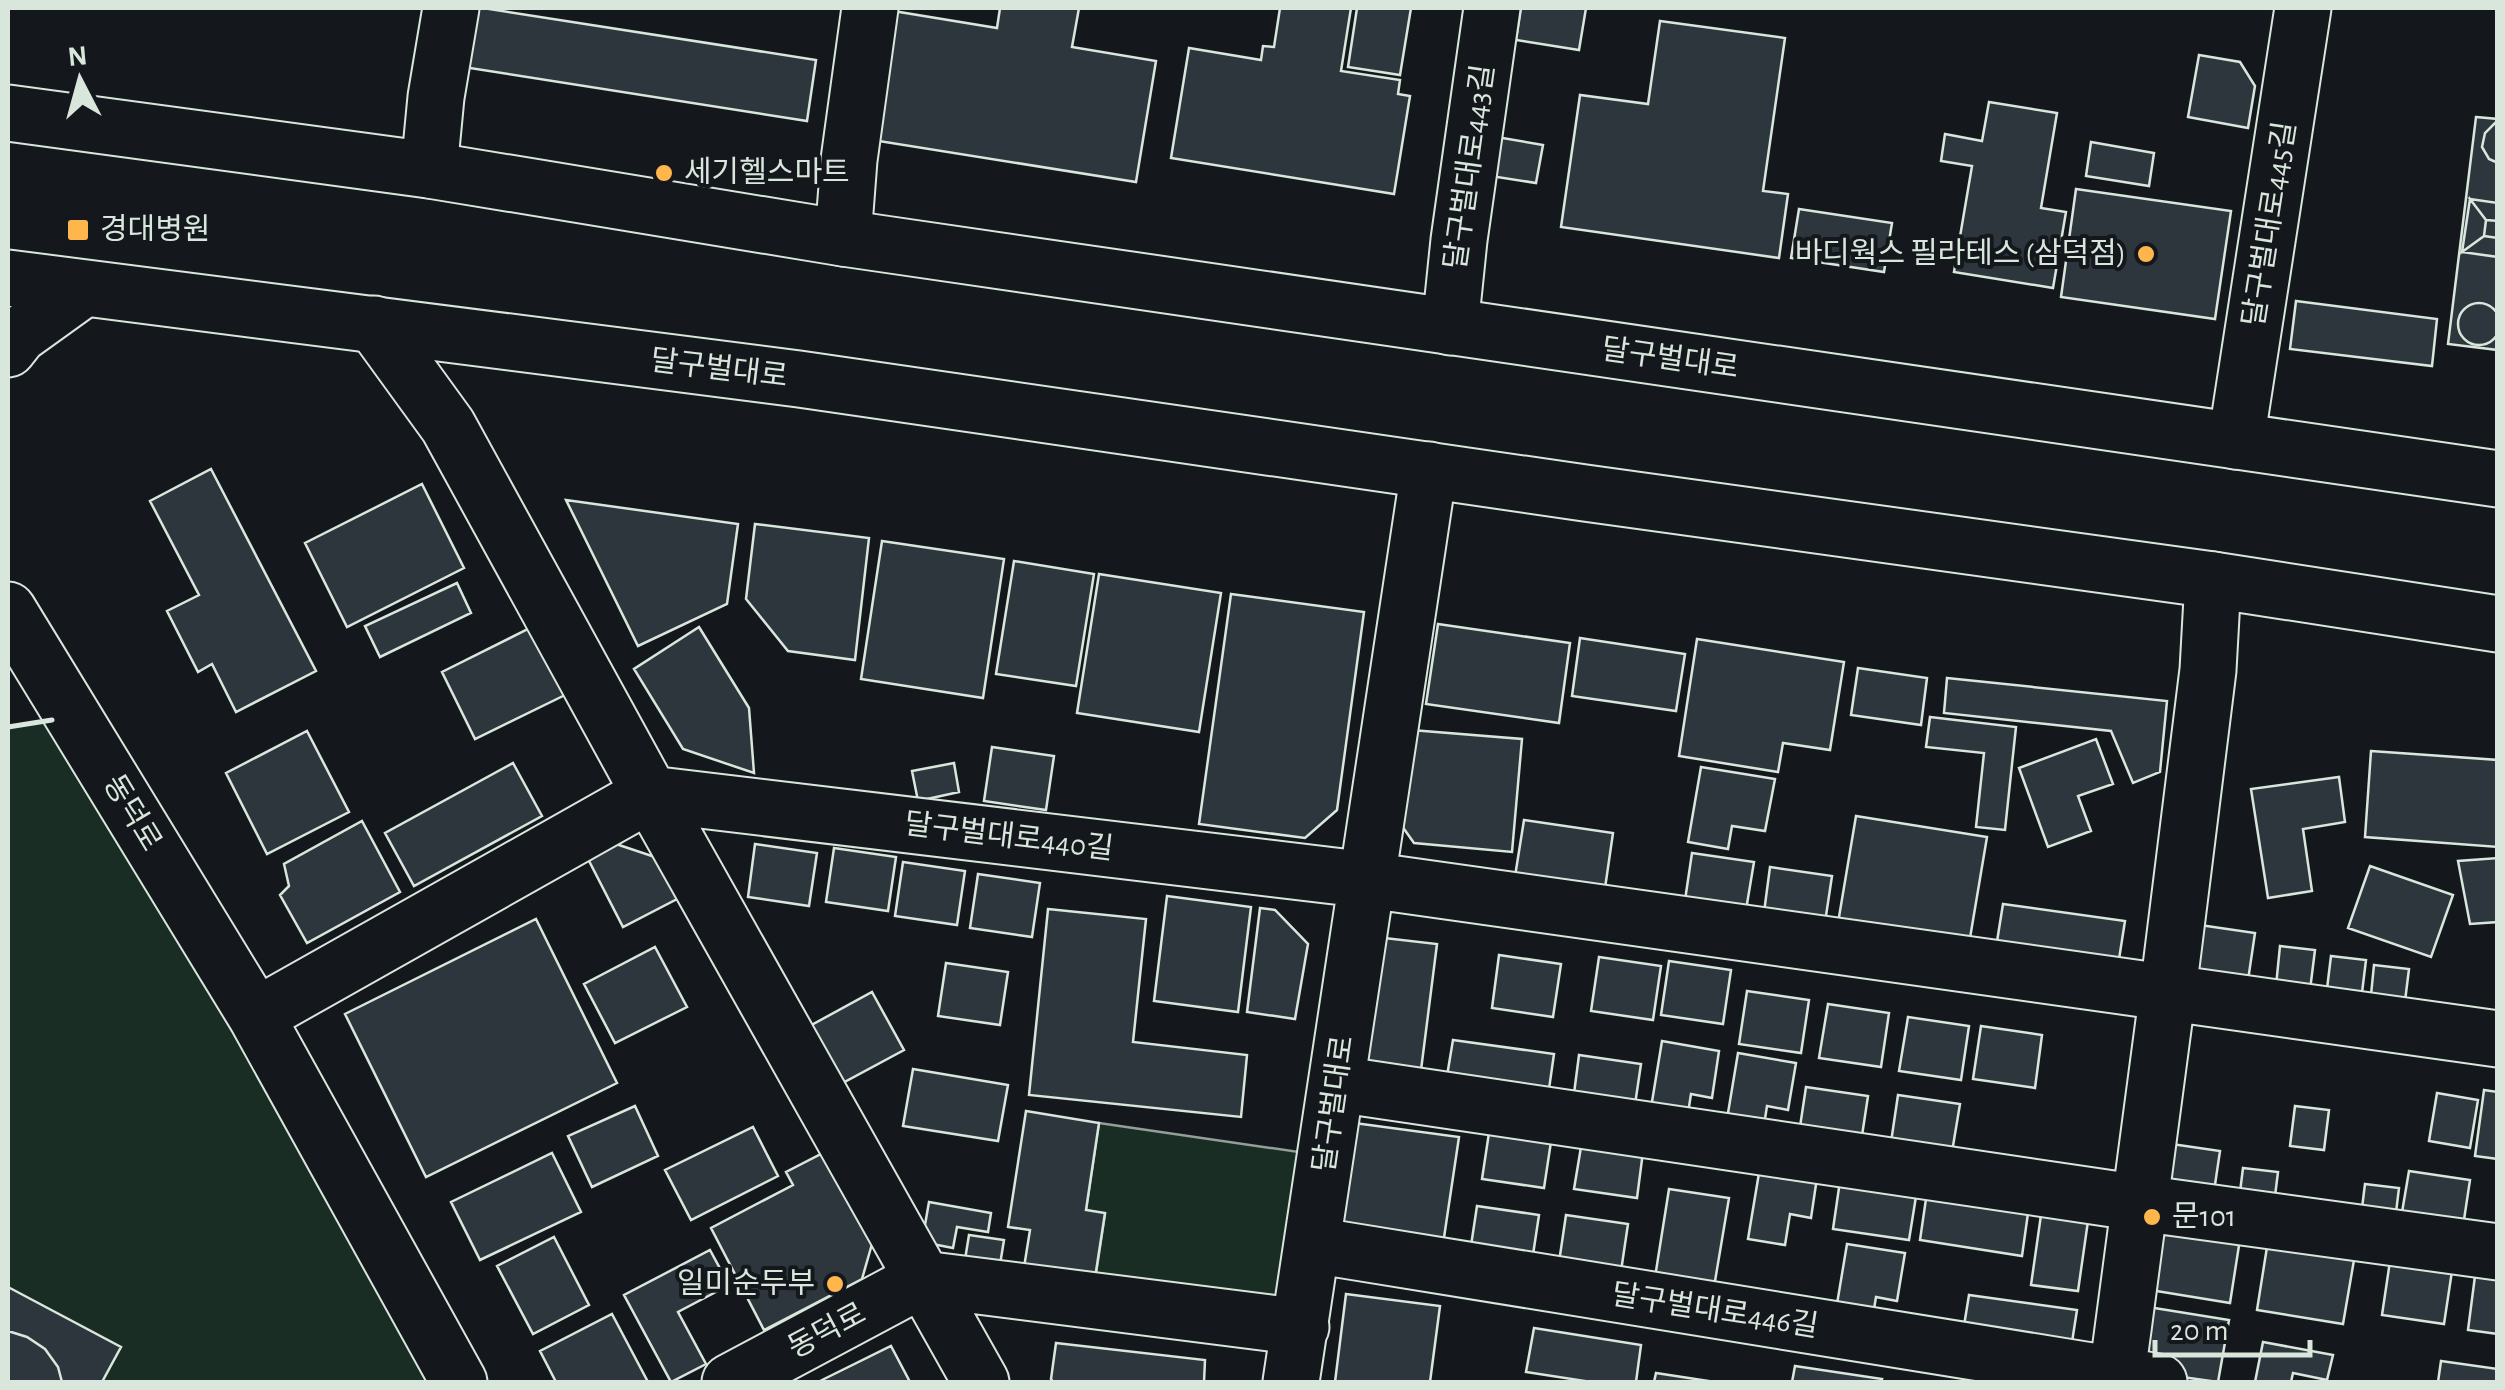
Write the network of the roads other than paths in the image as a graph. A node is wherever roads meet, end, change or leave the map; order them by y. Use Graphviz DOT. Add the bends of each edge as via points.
graph roads {
  1 [pos="451,8"];
  2 [pos="870,8"];
  3 [pos="1492,8"];
  4 [pos="2303,8"];
  5 [pos="8,113"];
  6 [pos="429,170"];
  7 [pos="844,238"];
  8 [pos="8,278"];
  9 [pos="83,289"];
  10 [pos="374,324"];
  11 [pos="1450,327"];
  12 [pos="8,349"];
  13 [pos="2236,442"];
  14 [pos="1428,470"];
  15 [pos="2498,479"];
  16 [pos="2213,580"];
  17 [pos="8,610"];
  18 [pos="2498,624"];
  19 [pos="650,794"];
  20 [pos="1368,880"];
  21 [pos="2168,991"];
  22 [pos="256,1016"];
  23 [pos="2498,1038"];
  24 [pos="1337,1084"];
  25 [pos="2140,1204"];
  26 [pos="1313,1246"];
  27 [pos="2498,1252"];
  28 [pos="923,1279"];
  29 [pos="1301,1327"];
  30 [pos="2131,1380"];
  31 [pos="459,1382"];
  32 [pos="730,1382"];
  33 [pos="981,1382"];
  34 [pos="1291,1382"];
  1 -- 6 [label="street"];
  2 -- 7 [label="street"];
  3 -- 11 [label="street, 달구벌대로443길"];
  4 -- 13 [label="street, 달구벌대로445길"];
  5 -- 6 [label="street, 달구벌대로"];
  6 -- 7 [label="street, 달구벌대로"];
  7 -- 11 [label="street, 달구벌대로"];
  8 -- 9 [label="street, 달구벌대로"];
  9 -- 10 [label="street, 달구벌대로"];
  9 -- 12 [label="street"];
  10 -- 14 [label="street, 달구벌대로"];
  10 -- 19 [label="street" via="448,426"];
  11 -- 13 [label="street, 달구벌대로"];
  13 -- 15 [label="street, 달구벌대로"];
  14 -- 16 [label="street, 달구벌대로"];
  14 -- 20 [label="street, 달구벌대로"];
  16 -- 18 [label="street, 달구벌대로"];
  16 -- 21 [label="street, 달구벌대로446길"];
  17 -- 22 [label="street, 동덕로"];
  19 -- 20 [label="street, 달구벌대로440길"];
  19 -- 22 [label="street"];
  19 -- 28 [label="street"];
  20 -- 21 [label="street"];
  20 -- 24 [label="street, 달구벌대로"];
  21 -- 23 [label="street"];
  21 -- 25 [label="street, 달구벌대로446길"];
  22 -- 31 [label="street, 동덕로"];
  24 -- 25 [label="street"];
  24 -- 26 [label="street, 달구벌대로"];
  25 -- 27 [label="street"];
  25 -- 30 [label="street, 달구벌대로446길"];
  26 -- 29 [label="street, 달구벌대로"];
  26 -- 30 [label="street, 달구벌대로446길"];
  28 -- 29 [label="street"];
  28 -- 32 [label="street, 동덕로"];
  28 -- 33 [label="street"];
  29 -- 34 [label="street, 달구벌대로"];
}
